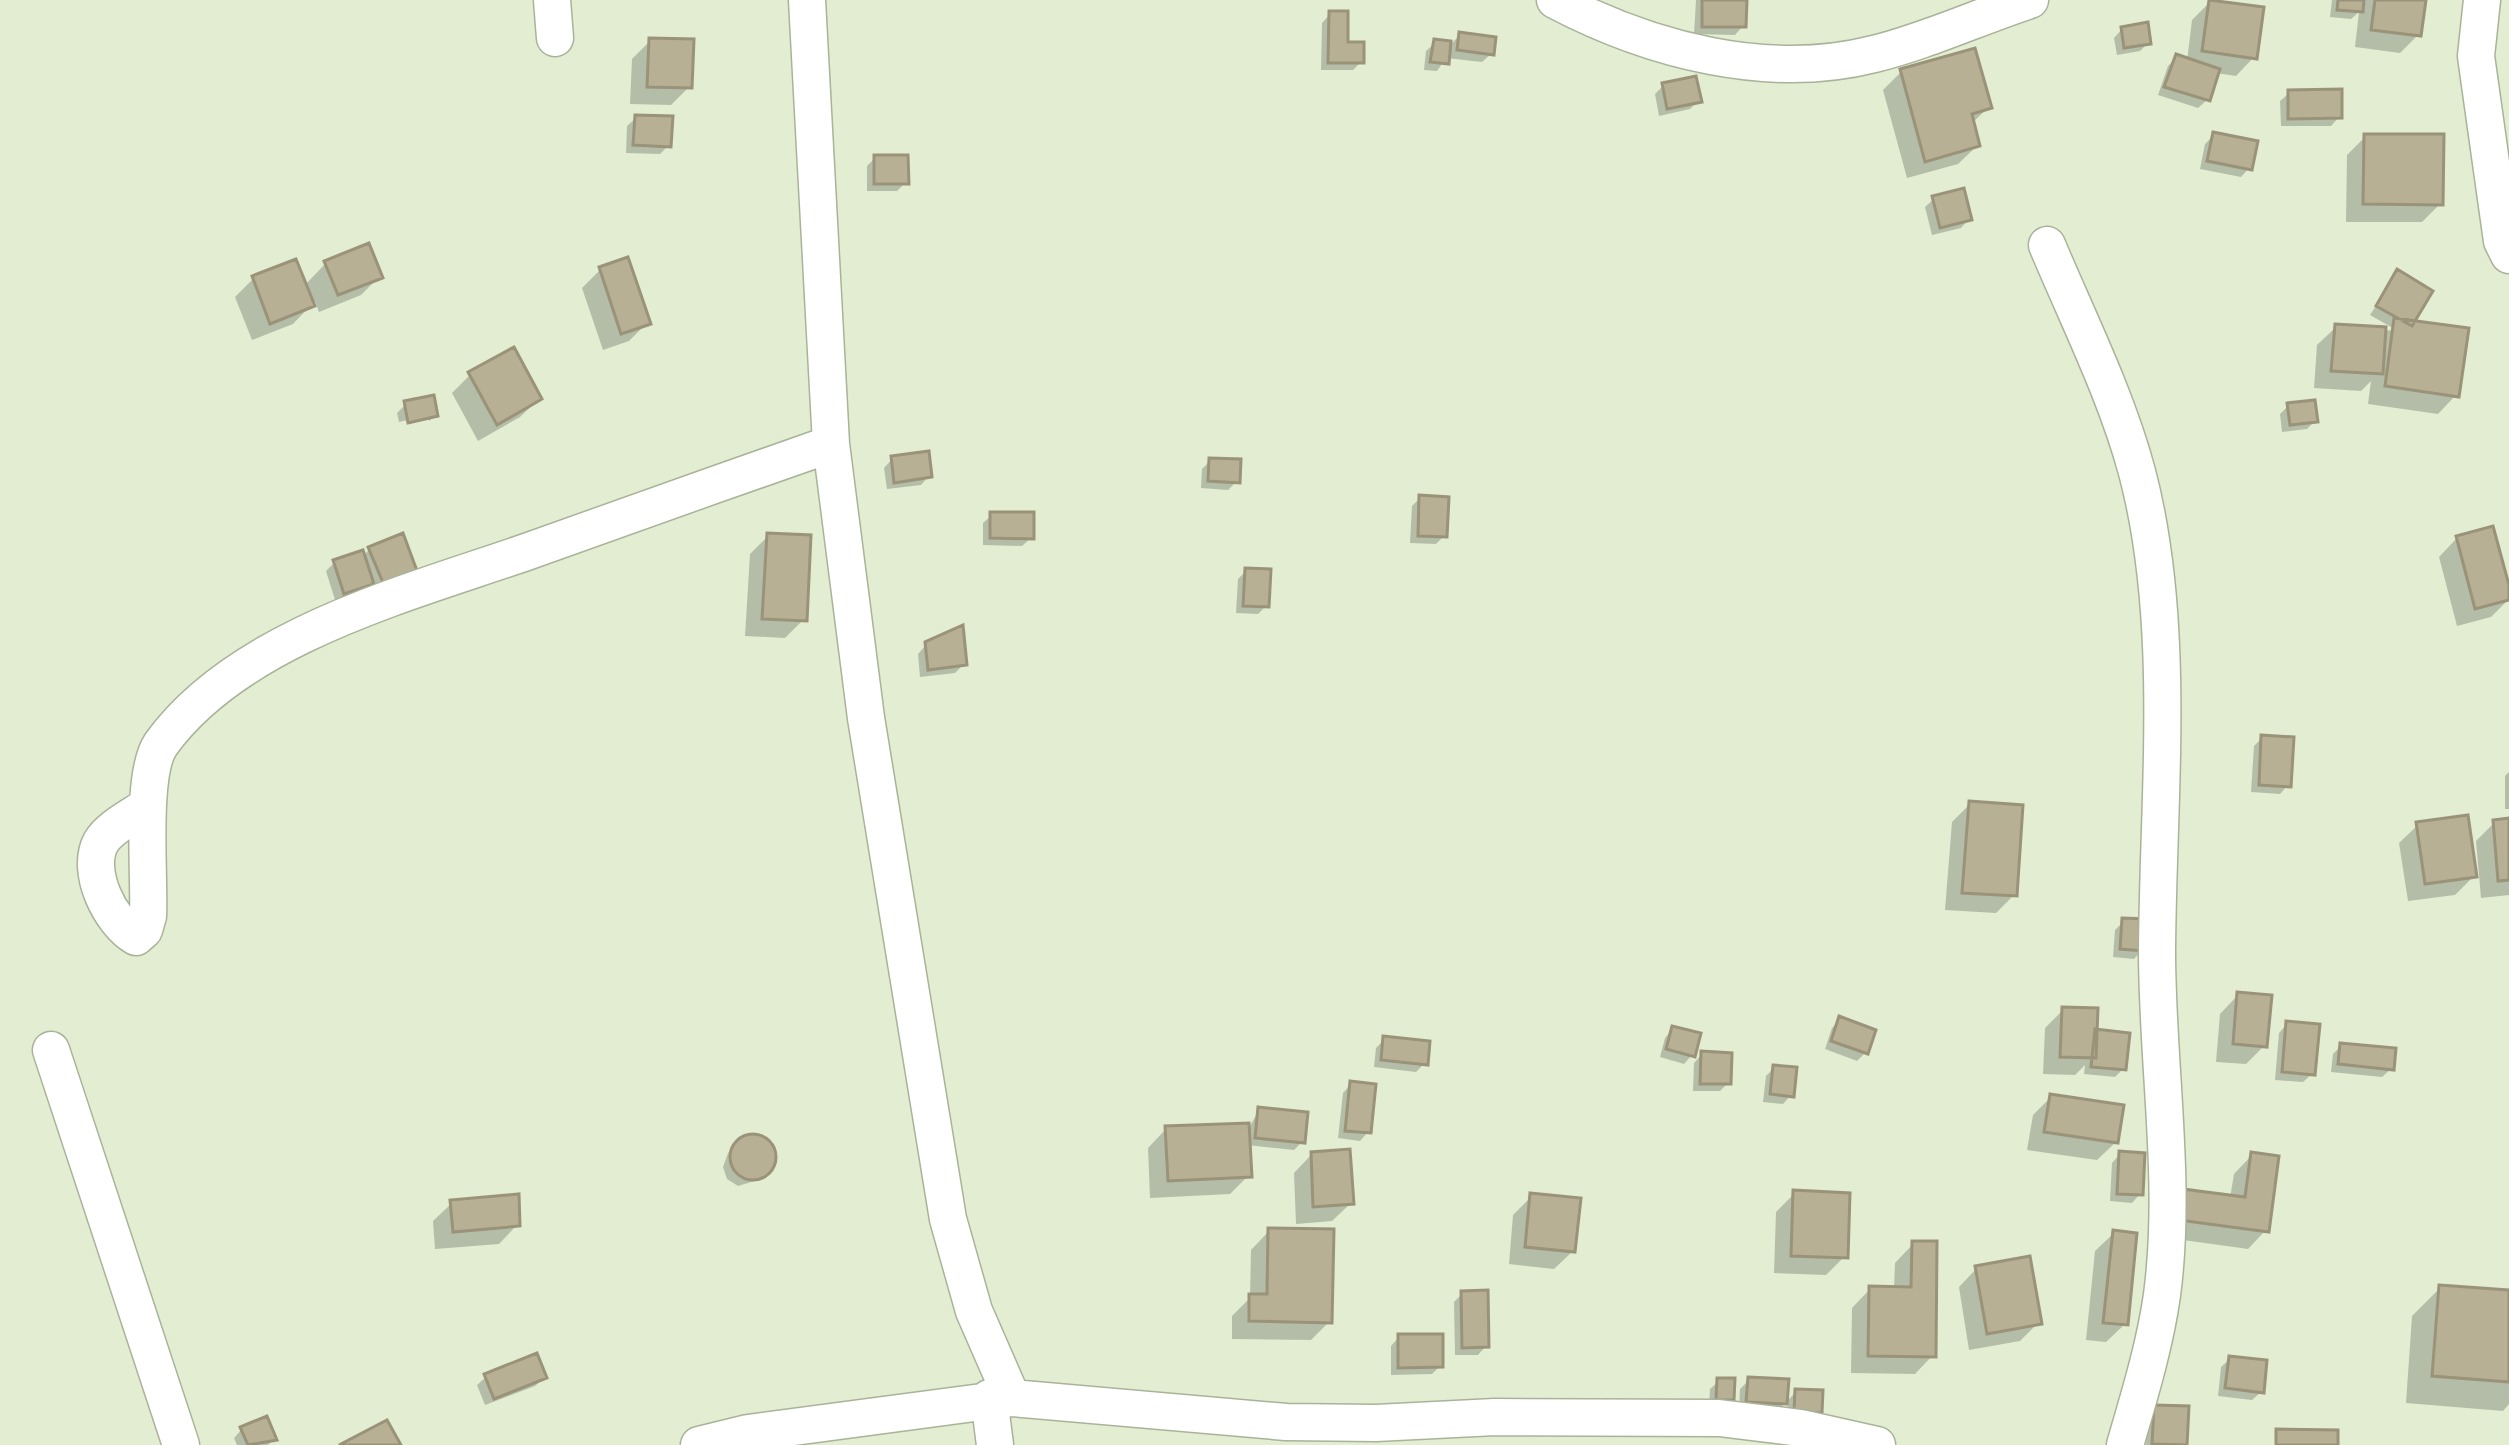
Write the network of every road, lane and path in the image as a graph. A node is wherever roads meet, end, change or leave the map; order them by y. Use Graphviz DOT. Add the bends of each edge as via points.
graph roads {
  1 [pos="552,0"];
  2 [pos="807,0"];
  3 [pos="1556,0"];
  4 [pos="2030,0"];
  5 [pos="2482,0"];
  6 [pos="555,38"];
  7 [pos="2498,147"];
  8 [pos="2047,244"];
  9 [pos="2509,255"];
  10 [pos="831,444"];
  11 [pos="147,806"];
  12 [pos="51,1049"];
  13 [pos="1000,1398"];
  14 [pos="1377,1434"];
  15 [pos="182,1445"];
  16 [pos="699,1445"];
  17 [pos="995,1445"];
  18 [pos="1877,1445"];
  19 [pos="2125,1445"];
  1 -- 6 [label="street"];
  2 -- 10 [label="street"];
  3 -- 4 [label="street" via="1640,37 1747,62 1803,64 1878,53"];
  5 -- 7 [label="street" via="2476,56"];
  7 -- 9 [label="street"];
  8 -- 19 [label="street" via="2118,412 2155,581 2166,1246 2162,1298"];
  10 -- 11 [label="street" via="363,610 252,661 159,747"];
  10 -- 13 [label="street" via="866,718 948,1219"];
  12 -- 15 [label="street"];
  13 -- 14 [label="street"];
  13 -- 16 [label="street"];
  13 -- 17 [label="street"];
  14 -- 18 [label="street" via="1495,1417 1719,1418"];
}
